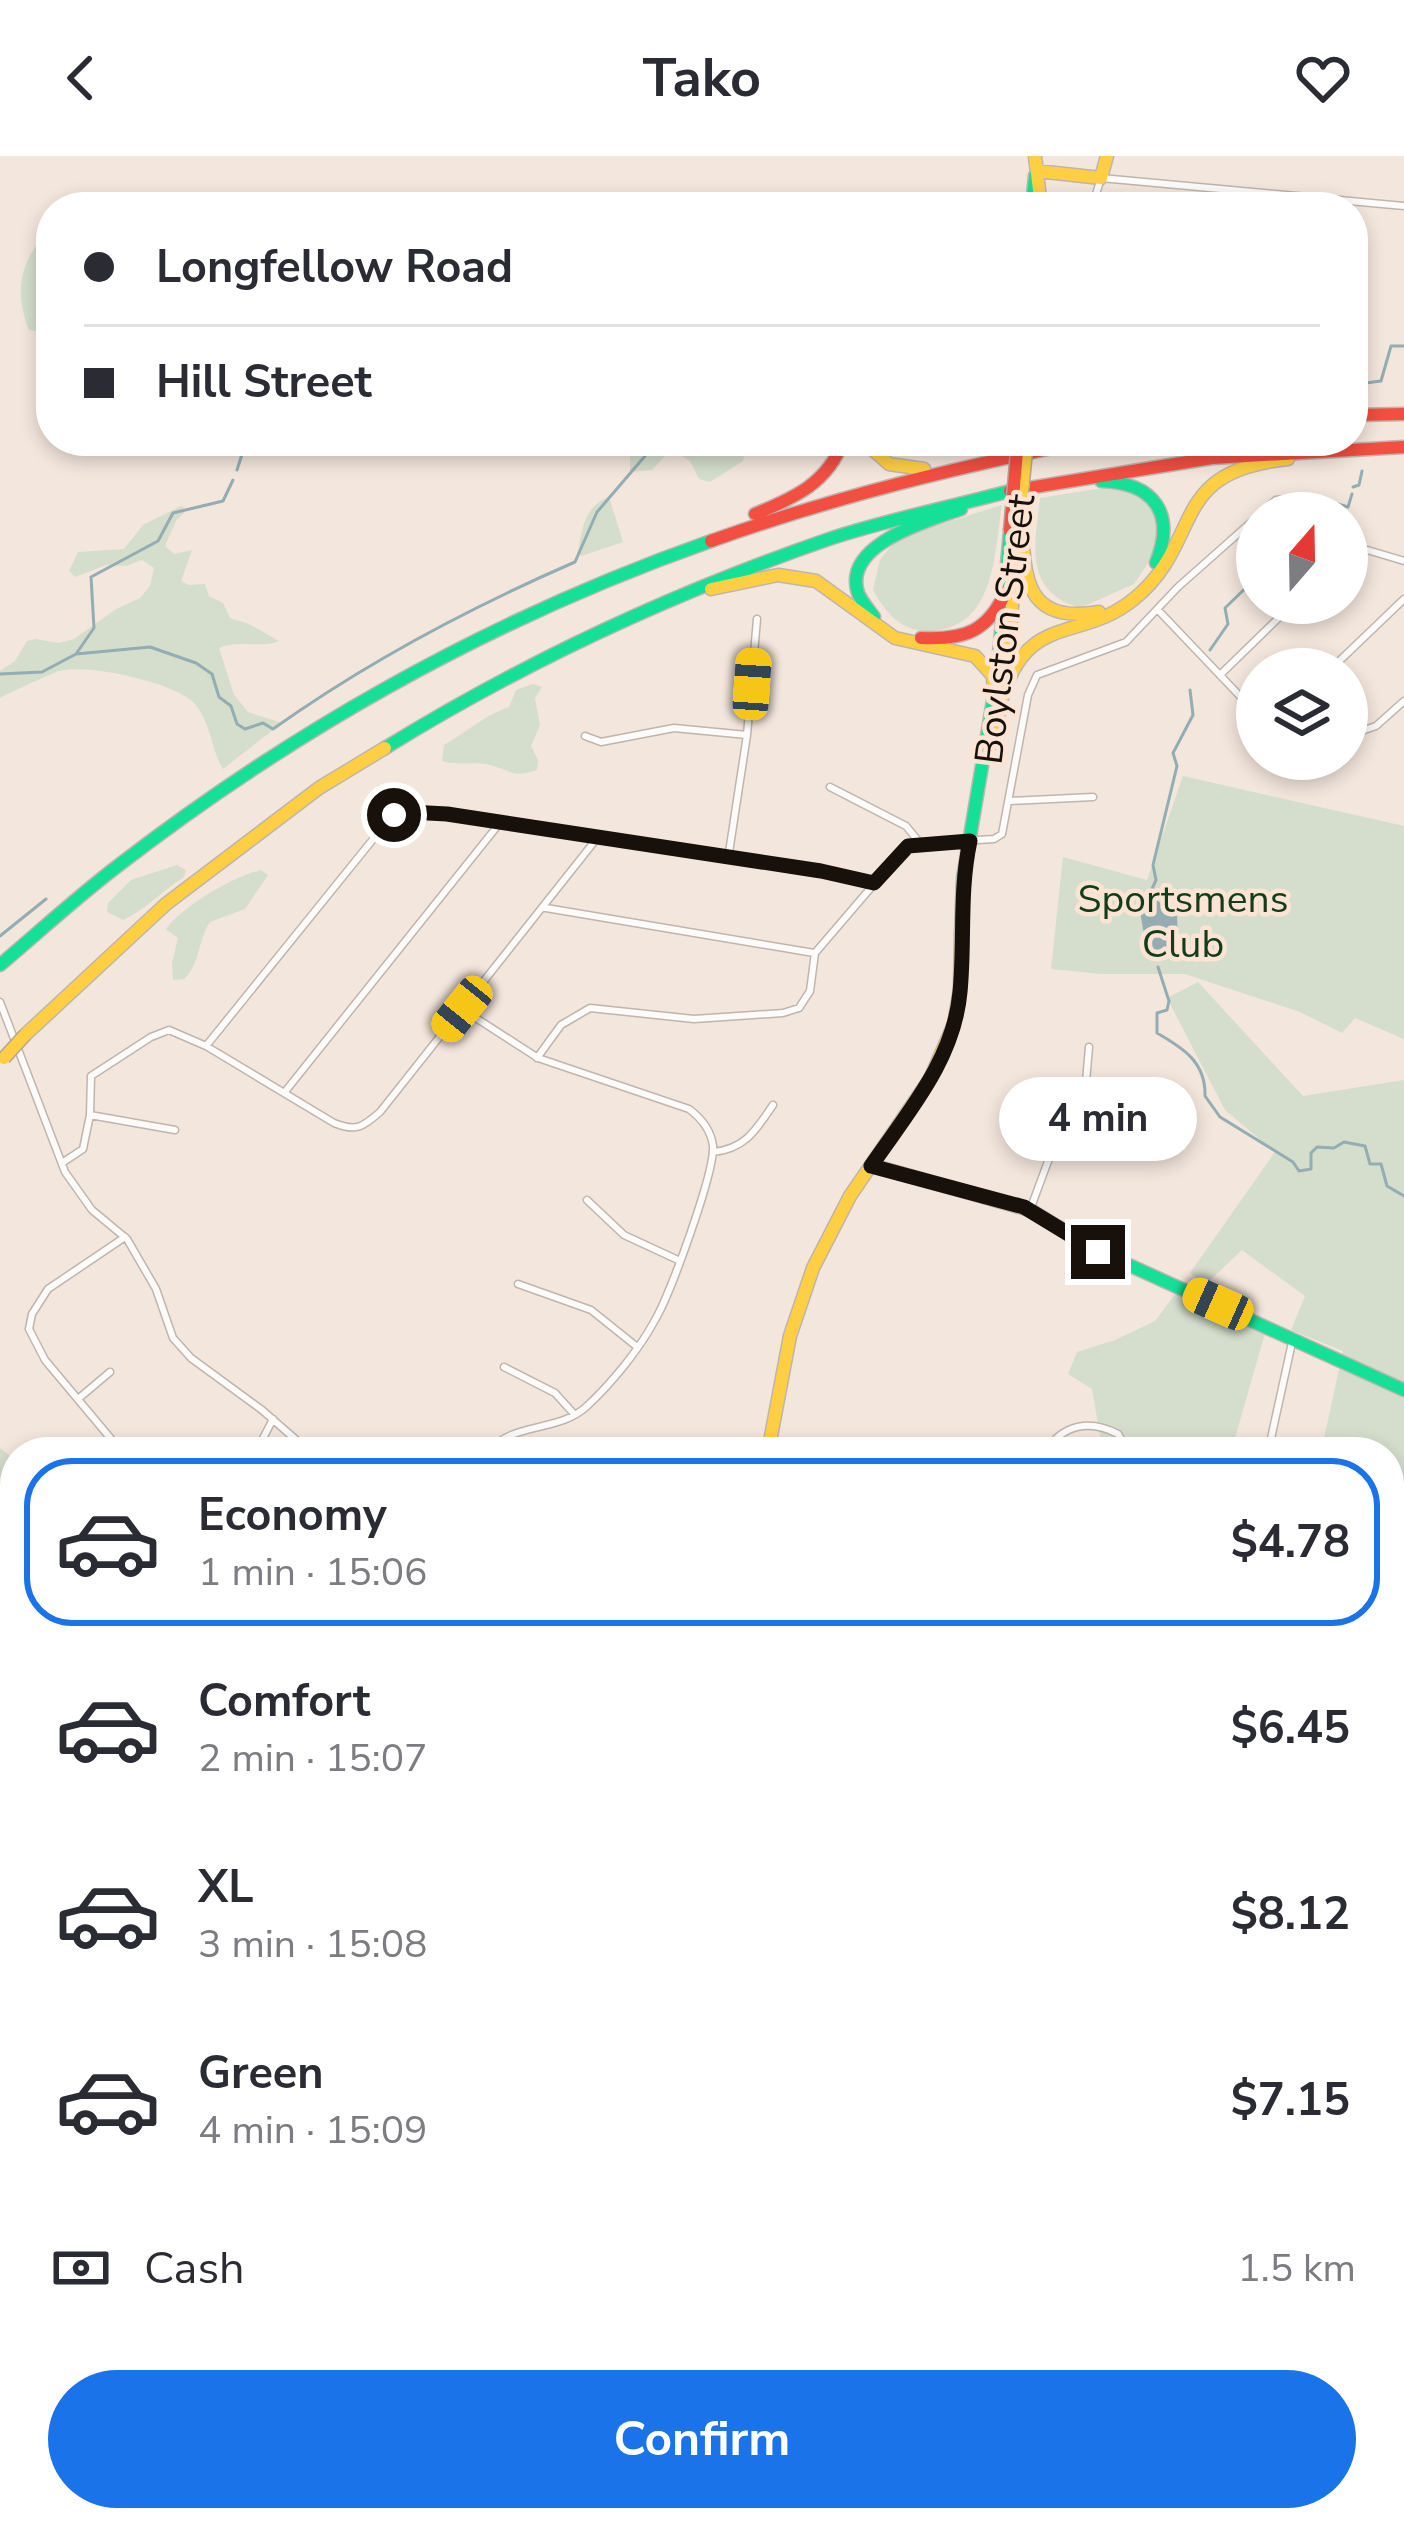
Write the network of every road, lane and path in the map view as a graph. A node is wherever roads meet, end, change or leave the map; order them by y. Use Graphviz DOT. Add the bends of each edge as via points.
graph roads {
  1 [pos="1106,158"];
  2 [pos="1036,163"];
  3 [pos="1101,178"];
  4 [pos="1097,192"];
  5 [pos="1228,192"];
  6 [pos="1368,204"];
  7 [pos="1404,206"];
  8 [pos="1404,414"];
  9 [pos="1368,415"];
  10 [pos="1404,447"];
  11 [pos="1376,448"];
  12 [pos="1368,449"];
  13 [pos="1368,449"];
  14 [pos="838,456"];
  15 [pos="874,456"];
  16 [pos="993,456"];
  17 [pos="1018,456"];
  18 [pos="1028,456"];
  19 [pos="1250,456"];
  20 [pos="1319,456"];
  21 [pos="947,469"];
  22 [pos="1034,486"];
  23 [pos="1005,492"];
  24 [pos="1017,532"];
  25 [pos="1236,537"];
  26 [pos="1368,550"];
  27 [pos="663,556"];
  28 [pos="1404,561"];
  29 [pos="1006,591"];
  30 [pos="1404,599"];
  31 [pos="654,605"];
  32 [pos="1158,610"];
  33 [pos="757,620"];
  34 [pos="1272,624"];
  35 [pos="1353,648"];
  36 [pos="1222,673"];
  37 [pos="1236,689"];
  38 [pos="998,697"];
  39 [pos="1404,701"];
  40 [pos="1368,729"];
  41 [pos="748,734"];
  42 [pos="585,736"];
  43 [pos="830,787"];
  44 [pos="1094,797"];
  45 [pos="1010,801"];
  46 [pos="500,823"];
  47 [pos="598,838"];
  48 [pos="970,841"];
  49 [pos="920,843"];
  50 [pos="728,859"];
  51 [pos="874,883"];
  52 [pos="546,908"];
  53 [pos="815,953"];
  54 [pos="1,964"];
  55 [pos="0,1002"];
  56 [pos="462,1009"];
  57 [pos="206,1046"];
  58 [pos="1089,1047"];
  59 [pos="537,1058"];
  60 [pos="2,1059"];
  61 [pos="284,1093"];
  62 [pos="773,1105"];
  63 [pos="90,1115"];
  64 [pos="175,1130"];
  65 [pos="713,1152"];
  66 [pos="62,1163"];
  67 [pos="871,1166"];
  68 [pos="587,1200"];
  69 [pos="1030,1210"];
  70 [pos="124,1237"];
  71 [pos="679,1260"];
  72 [pos="518,1284"];
  73 [pos="1294,1338"];
  74 [pos="637,1346"];
  75 [pos="504,1367"];
  76 [pos="110,1372"];
  77 [pos="1404,1390"];
  78 [pos="78,1399"];
  79 [pos="575,1415"];
  80 [pos="273,1419"];
  81 [pos="110,1437"];
  82 [pos="264,1437"];
  83 [pos="293,1437"];
  84 [pos="507,1437"];
  85 [pos="772,1437"];
  86 [pos="1056,1437"];
  87 [pos="1120,1437"];
  88 [pos="1271,1437"];
  1 -- 3 [label="main road"];
  2 -- 3 [label="main road"];
  3 -- 4 [label="street"];
  3 -- 5 [label="street"];
  6 -- 7 [label="street"];
  8 -- 9 [label="main road"];
  10 -- 11 [label="main road"];
  11 -- 12 [label="main road"];
  11 -- 13 [label="main road"];
  14 -- 27 [label="main road" via="812,488"];
  15 -- 21 [label="main road" via="912,469"];
  16 -- 21 [label="main road"];
  17 -- 24 [label="main road, Boylston Street, bridge"];
  18 -- 24 [label="main road, Boylston Street, bridge"];
  19 -- 22 [label="main road"];
  20 -- 38 [label="main road" via="1247,466 1214,481 1150,584 1113,613 1027,650"];
  21 -- 27 [label="main road"];
  22 -- 23 [label="main road"];
  22 -- 24 [label="main road" via="1131,484 1164,514 1163,547 1121,599 1072,615 1031,594"];
  23 -- 29 [label="main road" via="882,539 865,557 858,585 879,621 927,638 978,632"];
  23 -- 31 [label="main road" via="823,541"];
  24 -- 29 [label="main road, Boylston Street"];
  24 -- 38 [label="main road, Boylston Street"];
  25 -- 32 [label="street"];
  26 -- 28 [label="street"];
  27 -- 54 [label="main road" via="507,624 317,727 150,840"];
  29 -- 38 [label="main road, Boylston Street"];
  30 -- 35 [label="street"];
  31 -- 38 [label="main road" via="752,579 811,579 895,638 975,656"];
  31 -- 60 [label="main road, bridge" via="487,685 313,793 169,902"];
  32 -- 36 [label="street"];
  32 -- 45 [label="street" via="1121,645 1035,678"];
  33 -- 41 [label="street"];
  34 -- 36 [label="street"];
  36 -- 37 [label="street"];
  38 -- 48 [label="main road, Boylston Street"];
  39 -- 40 [label="street"];
  41 -- 42 [label="street" via="674,728 601,742"];
  41 -- 50 [label="street"];
  43 -- 49 [label="street" via="905,826"];
  44 -- 45 [label="street"];
  45 -- 48 [label="street" via="1002,834"];
  46 -- 47 [label="street"];
  46 -- 57 [label="street" via="421,812 392,817"];
  46 -- 61 [label="street"];
  47 -- 50 [label="street"];
  47 -- 52 [label="street"];
  48 -- 49 [label="street"];
  48 -- 67 [label="main road, Boylston Street" via="954,1024 932,1076"];
  49 -- 51 [label="street" via="906,847"];
  50 -- 51 [label="street"];
  51 -- 53 [label="street"];
  52 -- 53 [label="street"];
  52 -- 56 [label="street"];
  53 -- 59 [label="street" via="808,997 791,1012 694,1019 590,1008 561,1025"];
  55 -- 66 [label="street"];
  56 -- 59 [label="street"];
  56 -- 61 [label="street" via="364,1126 334,1124"];
  57 -- 61 [label="street"];
  57 -- 63 [label="street" via="174,1031 151,1036 91,1076"];
  58 -- 69 [label="street" via="1085,1094 1057,1138"];
  59 -- 65 [label="street" via="682,1106 706,1127"];
  62 -- 65 [label="street" via="746,1141"];
  63 -- 64 [label="street"];
  63 -- 66 [label="street" via="82,1149"];
  65 -- 71 [label="street"];
  66 -- 70 [label="street" via="92,1210"];
  67 -- 69 [label="main road"];
  67 -- 85 [label="main road, Boylston Street" via="831,1229 802,1297"];
  68 -- 71 [label="street" via="624,1234"];
  69 -- 73 [label="main road" via="1098,1252"];
  70 -- 78 [label="street" via="48,1289 32,1314 32,1342"];
  70 -- 80 [label="street" via="181,1349"];
  71 -- 74 [label="street"];
  72 -- 74 [label="street" via="589,1309"];
  73 -- 77 [label="main road"];
  73 -- 88 [label="street"];
  74 -- 79 [label="street"];
  75 -- 79 [label="street" via="555,1393"];
  76 -- 78 [label="street"];
  78 -- 81 [label="street"];
  79 -- 84 [label="street"];
  80 -- 82 [label="street"];
  80 -- 83 [label="street"];
  86 -- 87 [label="street" via="1086,1424"];
}
